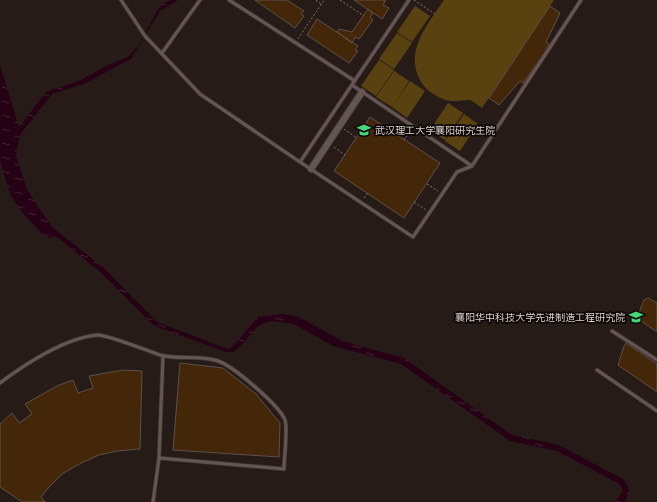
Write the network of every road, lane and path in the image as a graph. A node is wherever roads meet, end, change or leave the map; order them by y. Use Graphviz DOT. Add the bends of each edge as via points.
graph roads {
  1 [pos="121,0"];
  2 [pos="200,0"];
  3 [pos="229,0"];
  4 [pos="316,0"];
  5 [pos="324,0"];
  6 [pos="340,0"];
  7 [pos="409,0"];
  8 [pos="413,0"];
  9 [pos="581,0"];
  10 [pos="322,4"];
  11 [pos="435,14"];
  12 [pos="364,16"];
  13 [pos="296,43"];
  14 [pos="162,53"];
  15 [pos="355,81"];
  16 [pos="352,85"];
  17 [pos="362,92"];
  18 [pos="340,126"];
  19 [pos="414,127"];
  20 [pos="357,138"];
  21 [pos="404,140"];
  22 [pos="328,143"];
  23 [pos="345,155"];
  24 [pos="300,162"];
  25 [pos="472,166"];
  26 [pos="311,169"];
  27 [pos="427,184"];
  28 [pos="368,194"];
  29 [pos="442,194"];
  30 [pos="361,202"];
  31 [pos="414,202"];
  32 [pos="430,212"];
  33 [pos="612,331"];
  34 [pos="163,356"];
  35 [pos="657,360"];
  36 [pos="597,370"];
  37 [pos="0,383"];
  38 [pos="657,411"];
  39 [pos="160,458"];
  40 [pos="153,502"];
  1 -- 14 [label="lane" via="145,36"];
  2 -- 14 [label="lane"];
  3 -- 13 [label="lane"];
  4 -- 10 [label="path"];
  5 -- 10 [label="path"];
  6 -- 12 [label="path"];
  7 -- 15 [label="lane"];
  8 -- 11 [label="path"];
  9 -- 25 [label="lane"];
  10 -- 13 [label="path"];
  13 -- 15 [label="lane"];
  14 -- 24 [label="lane" via="200,94"];
  15 -- 16 [label="lane"];
  16 -- 17 [label="lane"];
  16 -- 24 [label="lane"];
  17 -- 18 [label="street"];
  17 -- 19 [label="lane"];
  18 -- 20 [label="path"];
  18 -- 22 [label="street"];
  19 -- 21 [label="path"];
  19 -- 25 [label="lane"];
  22 -- 23 [label="path"];
  22 -- 26 [label="street"];
  24 -- 26 [label="lane"];
  25 -- 29 [label="lane" via="457,172"];
  26 -- 30 [label="lane"];
  27 -- 29 [label="path"];
  28 -- 30 [label="path"];
  29 -- 32 [label="lane"];
  30 -- 32 [label="lane" via="414,237"];
  31 -- 32 [label="path"];
  33 -- 35 [label="lane"];
  34 -- 37 [label="lane" via="96,335 49,352 24,365"];
  34 -- 39 [label="lane"];
  34 -- 39 [label="lane" via="217,360 228,365 275,406 286,422 284,469"];
  36 -- 38 [label="lane"];
  39 -- 40 [label="lane"];
}
